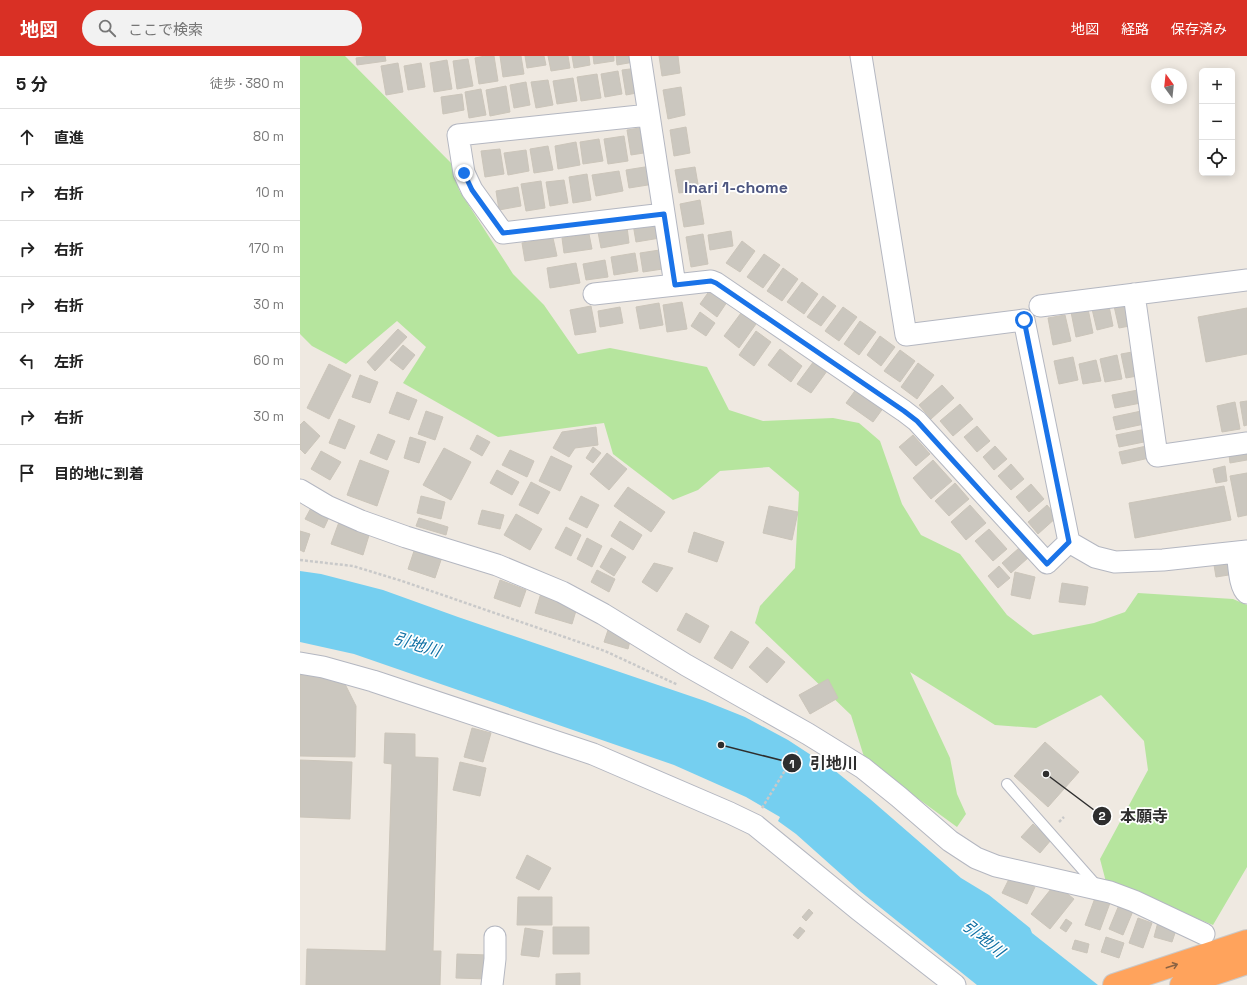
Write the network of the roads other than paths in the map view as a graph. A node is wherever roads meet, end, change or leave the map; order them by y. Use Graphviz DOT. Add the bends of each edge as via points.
graph roads {
  1 [pos="640,56"];
  2 [pos="861,56"];
  3 [pos="649,115"];
  4 [pos="664,214"];
  5 [pos="1247,280"];
  6 [pos="675,285"];
  7 [pos="594,294"];
  8 [pos="1134,294"];
  9 [pos="1040,306"];
  10 [pos="1247,443"];
  11 [pos="300,490"];
  12 [pos="1069,542"];
  13 [pos="1242,552"];
  14 [pos="1247,593"];
  15 [pos="300,663"];
  16 [pos="1007,784"];
  17 [pos="1100,889"];
  18 [pos="1204,934"];
  19 [pos="495,937"];
  20 [pos="1247,941"];
  21 [pos="1247,963"];
  22 [pos="492,985"];
  23 [pos="955,985"];
  24 [pos="1114,985"];
  25 [pos="1181,985"];
  1 -- 3 [label="street"];
  2 -- 12 [label="street" via="906,335 1024,320"];
  3 -- 4 [label="street"];
  3 -- 4 [label="street" via="458,135 464,173 472,190 503,233"];
  4 -- 6 [label="street"];
  5 -- 8 [label="street"];
  6 -- 7 [label="street"];
  6 -- 12 [label="street" via="711,281 716,283 904,411 917,421 1047,564"];
  8 -- 9 [label="street"];
  8 -- 10 [label="street" via="1158,456"];
  11 -- 17 [label="street" via="326,506 361,521 497,565 569,596 603,614 863,768 950,841 976,858 996,866"];
  12 -- 13 [label="street" via="1095,557 1115,562"];
  13 -- 14 [label="street" via="1241,585"];
  15 -- 23 [label="street" via="373,681 593,754 755,825"];
  16 -- 17 [label="lane"];
  17 -- 18 [label="street" via="1134,901"];
  19 -- 22 [label="street"];
  24 -- 20 [label="highway, one-way"];
  21 -- 25 [label="highway"];
}
